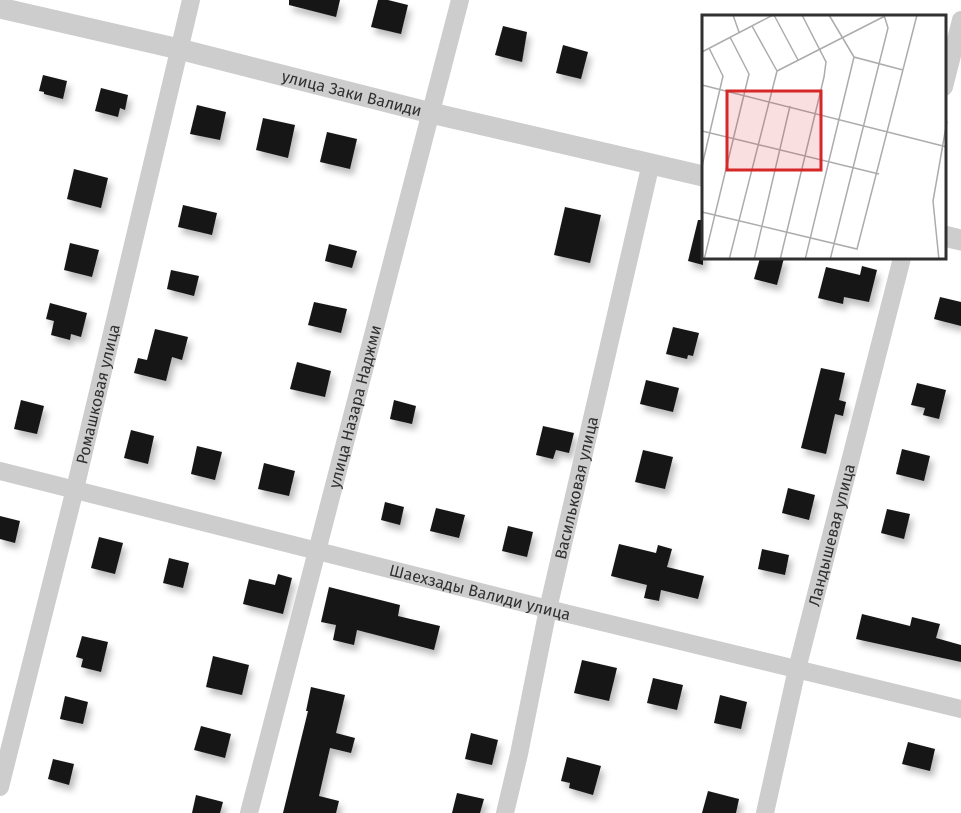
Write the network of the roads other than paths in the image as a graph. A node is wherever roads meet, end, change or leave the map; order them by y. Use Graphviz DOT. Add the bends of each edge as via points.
graph roads {
  1 [pos="191,0"];
  2 [pos="460,0"];
  3 [pos="0,8"];
  4 [pos="961,20"];
  5 [pos="179,49"];
  6 [pos="946,83"];
  7 [pos="431,113"];
  8 [pos="651,163"];
  9 [pos="702,176"];
  10 [pos="946,236"];
  11 [pos="961,240"];
  12 [pos="901,260"];
  13 [pos="0,471"];
  14 [pos="75,489"];
  15 [pos="318,550"];
  16 [pos="548,609"];
  17 [pos="797,669"];
  18 [pos="961,709"];
  19 [pos="0,787"];
  20 [pos="249,813"];
  21 [pos="505,813"];
  22 [pos="765,813"];
  1 -- 5 [label="street, Ромашковая улица"];
  2 -- 7 [label="street, улица Назара Наджми"];
  3 -- 5 [label="street, улица Заки Валиди"];
  4 -- 6 [label="street"];
  5 -- 7 [label="street, улица Заки Валиди"];
  5 -- 14 [label="street, Ромашковая улица"];
  7 -- 8 [label="street, улица Заки Валиди"];
  7 -- 15 [label="street, улица Назара Наджми"];
  8 -- 9 [label="street, улица Заки Валиди"];
  8 -- 16 [label="street, Васильковая улица"];
  10 -- 11 [label="street"];
  12 -- 17 [label="street, Ландышевая улица"];
  13 -- 14 [label="street, Шаехзады Валиди улица"];
  14 -- 15 [label="street, Шаехзады Валиди улица"];
  14 -- 19 [label="street, Ромашковая улица"];
  15 -- 16 [label="street, Шаехзады Валиди улица"];
  15 -- 20 [label="street, улица Назара Наджми"];
  16 -- 17 [label="street, Шаехзады Валиди улица"];
  16 -- 21 [label="street, Васильковая улица"];
  17 -- 18 [label="street, Шаехзады Валиди улица"];
  17 -- 22 [label="street, Ландышевая улица"];
}
